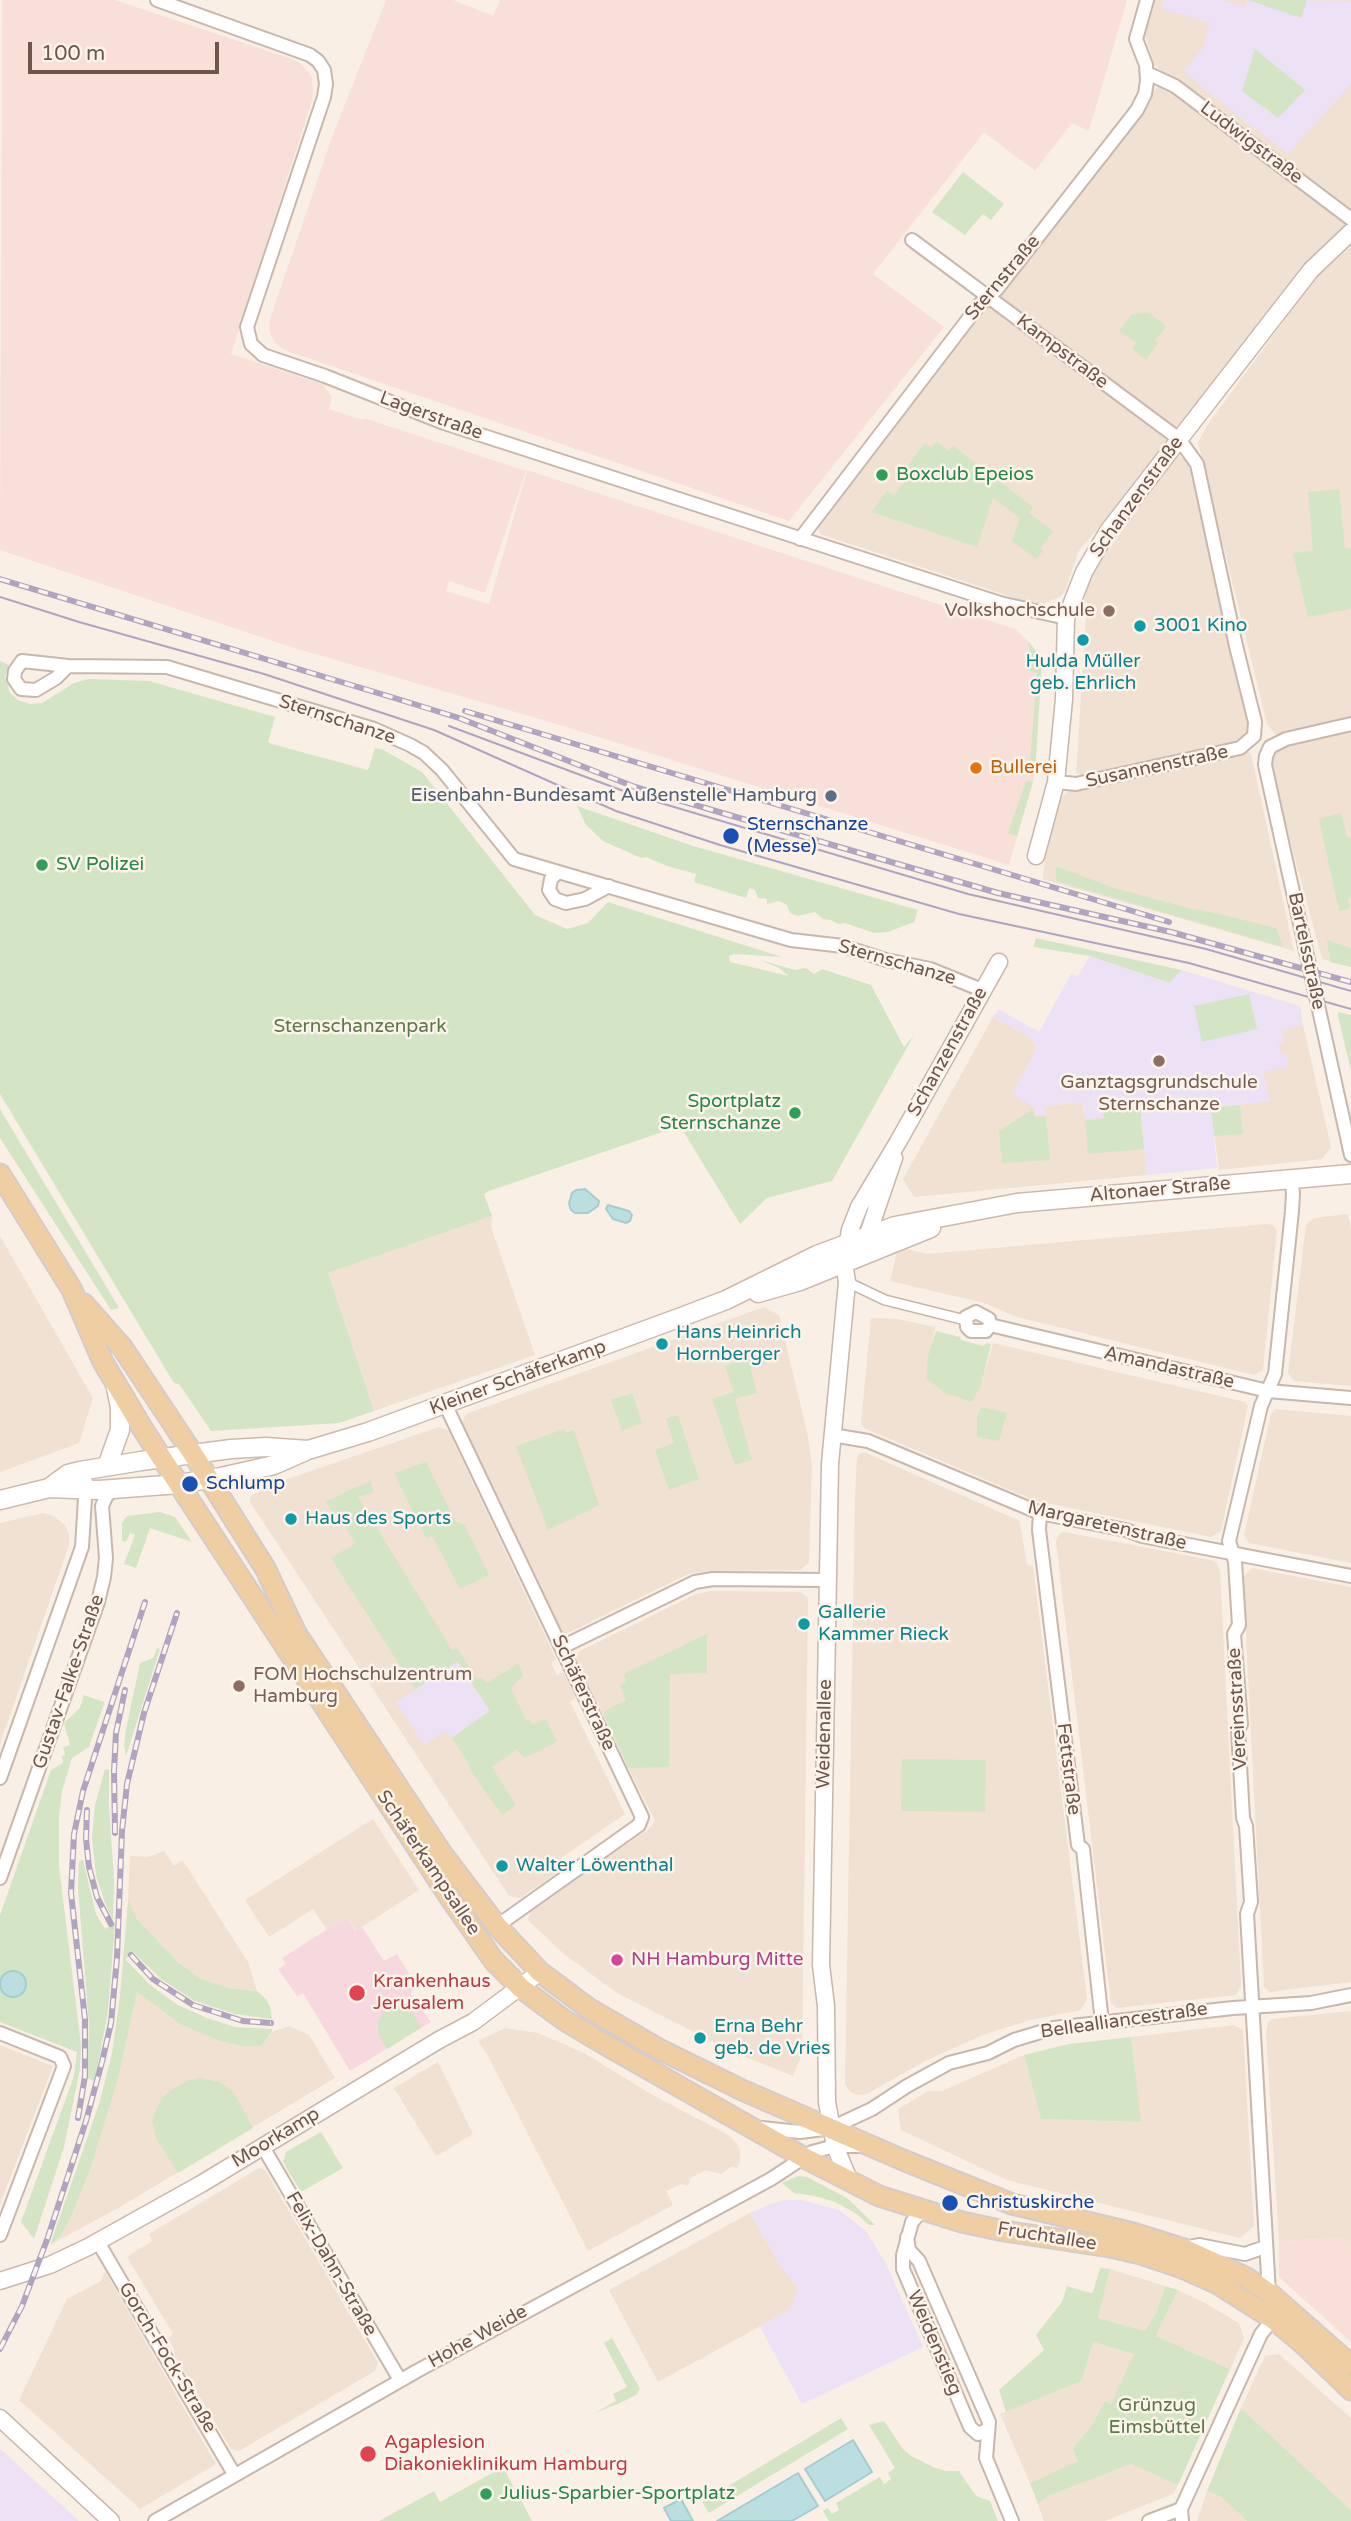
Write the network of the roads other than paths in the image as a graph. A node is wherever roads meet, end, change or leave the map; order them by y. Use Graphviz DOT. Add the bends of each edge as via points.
graph roads {
  1 [pos="157,0"];
  2 [pos="1147,0"];
  3 [pos="1147,73"];
  4 [pos="1351,219"];
  5 [pos="1351,232"];
  6 [pos="912,240"];
  7 [pos="988,297"];
  8 [pos="1179,439"];
  9 [pos="800,539"];
  10 [pos="1066,618"];
  11 [pos="68,666"];
  12 [pos="1351,724"];
  13 [pos="1056,782"];
  14 [pos="1036,856"];
  15 [pos="557,873"];
  16 [pos="609,886"];
  17 [pos="999,962"];
  18 [pos="982,989"];
  19 [pos="898,1143"];
  20 [pos="1351,1154"];
  21 [pos="0,1174"];
  22 [pos="1351,1174"];
  23 [pos="1291,1179"];
  24 [pos="859,1207"];
  25 [pos="971,1213"];
  26 [pos="867,1236"];
  27 [pos="823,1253"];
  28 [pos="850,1254"];
  29 [pos="846,1282"];
  30 [pos="72,1290"];
  31 [pos="726,1300"];
  32 [pos="965,1320"];
  33 [pos="116,1384"];
  34 [pos="1268,1391"];
  35 [pos="1351,1398"];
  36 [pos="445,1404"];
  37 [pos="832,1435"];
  38 [pos="309,1450"];
  39 [pos="193,1454"];
  40 [pos="161,1458"];
  41 [pos="102,1467"];
  42 [pos="209,1479"];
  43 [pos="179,1484"];
  44 [pos="49,1489"];
  45 [pos="118,1489"];
  46 [pos="84,1490"];
  47 [pos="0,1500"];
  48 [pos="1040,1513"];
  49 [pos="1233,1553"];
  50 [pos="1351,1576"];
  51 [pos="828,1580"];
  52 [pos="562,1647"];
  53 [pos="0,1778"];
  54 [pos="0,1878"];
  55 [pos="496,1926"];
  56 [pos="540,1972"];
  57 [pos="521,1988"];
  58 [pos="1351,1995"];
  59 [pos="1253,2007"];
  60 [pos="1102,2022"];
  61 [pos="0,2033"];
  62 [pos="751,2126"];
  63 [pos="833,2137"];
  64 [pos="263,2147"];
  65 [pos="803,2157"];
  66 [pos="850,2182"];
  67 [pos="926,2213"];
  68 [pos="0,2235"];
  69 [pos="906,2237"];
  70 [pos="98,2242"];
  71 [pos="1265,2247"];
  72 [pos="1184,2249"];
  73 [pos="0,2281"];
  74 [pos="1269,2293"];
  75 [pos="1273,2319"];
  76 [pos="1351,2365"];
  77 [pos="400,2381"];
  78 [pos="1351,2390"];
  79 [pos="0,2418"];
  80 [pos="987,2430"];
  81 [pos="234,2474"];
  82 [pos="1182,2515"];
  83 [pos="111,2521"];
  84 [pos="155,2521"];
  85 [pos="1012,2521"];
  86 [pos="1149,2521"];
  1 -- 9 [label="street, Lagerstraße" via="310,55 324,70 324,97 247,327 251,344 263,355 444,423"];
  2 -- 3 [label="street" via="1136,39"];
  3 -- 4 [label="street, Ludwigstraße" via="1175,86"];
  3 -- 7 [label="street, Sternstraße" via="1145,94 1137,110"];
  5 -- 8 [label="street, Schanzenstraße" via="1311,271"];
  6 -- 7 [label="street, Kampstraße"];
  7 -- 8 [label="street, Kampstraße"];
  7 -- 9 [label="street, Sternstraße"];
  8 -- 10 [label="street, Schanzenstraße" via="1098,547"];
  8 -- 13 [label="street, Susannenstraße" via="1197,464 1255,722 1254,736 1240,748 1076,784"];
  9 -- 10 [label="street, Lagerstraße" via="1000,603"];
  10 -- 13 [label="street, Schanzenstraße"];
  11 -- 15 [label="street, Sternschanze" via="167,667 400,739 442,770 514,859"];
  12 -- 20 [label="street, Bartelsstraße" via="1286,739 1270,747 1265,765"];
  13 -- 14 [label="street, Schanzenstraße"];
  15 -- 16 [label="street, Sternschanze"];
  15 -- 16 [label="street" via="549,890 555,899 566,903"];
  16 -- 18 [label="street, Sternschanze" via="791,940 843,946 930,970"];
  17 -- 18 [label="street, Schanzenstraße"];
  18 -- 19 [label="street, Schanzenstraße"];
  19 -- 24 [label="street, Schanzenstraße"];
  19 -- 26 [label="street, Schanzenstraße"];
  21 -- 30 [label="main road"];
  22 -- 23 [label="main road, Altonaer Straße"];
  23 -- 25 [label="main road, Altonaer Straße" via="1017,1203"];
  23 -- 34 [label="street, Vereinsstraße" via="1292,1211 1275,1371"];
  24 -- 27 [label="street"];
  24 -- 28 [label="street, Schanzenstraße"];
  25 -- 26 [label="main road, Altonaer Straße" via="913,1222"];
  25 -- 28 [label="main road, Altonaer Straße"];
  26 -- 28 [label="main road, Kleiner Schäferkamp"];
  27 -- 28 [label="main road, Kleiner Schäferkamp"];
  27 -- 31 [label="main road, Kleiner Schäferkamp"];
  28 -- 29 [label="street, Weidenallee"];
  28 -- 31 [label="main road, Kleiner Schäferkamp" via="780,1287"];
  29 -- 32 [label="street, Amandastraße" via="885,1300"];
  29 -- 37 [label="street, Weidenallee"];
  30 -- 33 [label="main road, Schäferkampsallee"];
  30 -- 39 [label="main road, Schäferkampsallee" via="122,1347"];
  31 -- 36 [label="main road, Kleiner Schäferkamp"];
  32 -- 34 [label="street, Amandastraße" via="976,1312 988,1318 990,1325"];
  33 -- 40 [label="main road, Schäferkampsallee"];
  33 -- 41 [label="main road" via="120,1430 116,1448"];
  34 -- 35 [label="street, Amandastraße"];
  34 -- 49 [label="street, Vereinsstraße" via="1230,1538"];
  36 -- 38 [label="main road, Kleiner Schäferkamp"];
  36 -- 52 [label="street, Schäferstraße"];
  37 -- 48 [label="street, Margaretenstraße" via="867,1441"];
  37 -- 51 [label="street, Weidenallee"];
  38 -- 39 [label="main road, Kleiner Schäferkamp" via="266,1447"];
  38 -- 42 [label="main road, Kleiner Schäferkamp" via="274,1465"];
  39 -- 40 [label="main road, Kleiner Schäferkamp"];
  39 -- 42 [label="main road, Schäferkampsallee"];
  40 -- 41 [label="main road, Kleiner Schäferkamp"];
  40 -- 43 [label="main road, Schäferkampsallee"];
  41 -- 44 [label="main road, Kleiner Schäferkamp" via="68,1474"];
  41 -- 46 [label="street, Gustav-Falke-Straße" via="87,1479"];
  42 -- 43 [label="main road, Kleiner Schäferkamp"];
  42 -- 55 [label="main road, Schäferkampsallee" via="265,1568 296,1633 443,1855"];
  43 -- 45 [label="main road, Kleiner Schäferkamp"];
  43 -- 57 [label="main road, Schäferkampsallee" via="450,1898 495,1961"];
  44 -- 46 [label="main road, Kleiner Schäferkamp"];
  44 -- 47 [label="main road"];
  45 -- 46 [label="main road, Kleiner Schäferkamp"];
  45 -- 54 [label="street, Gustav-Falke-Straße" via="107,1494 102,1506 106,1558 98,1602"];
  46 -- 53 [label="street, Gustav-Falke-Straße" via="82,1547"];
  48 -- 49 [label="street, Margaretenstraße"];
  48 -- 60 [label="street, Fettstraße" via="1038,1530"];
  49 -- 50 [label="street, Margaretenstraße"];
  49 -- 59 [label="street, Vereinsstraße"];
  51 -- 52 [label="street" via="695,1582"];
  51 -- 63 [label="street, Weidenallee" via="821,1965 826,2006 825,2083"];
  52 -- 55 [label="street, Schäferstraße" via="642,1817 639,1825"];
  55 -- 56 [label="main road, Schäferkampsallee"];
  56 -- 57 [label="street, Moorkamp"];
  56 -- 63 [label="main road, Schäferkampsallee" via="657,2048"];
  57 -- 62 [label="main road, Schäferkampsallee" via="564,2020"];
  57 -- 64 [label="street, Moorkamp" via="473,2022"];
  58 -- 59 [label="street, Bellealliancestraße"];
  59 -- 60 [label="street, Bellealliancestraße"];
  59 -- 71 [label="street, Vereinsstraße"];
  60 -- 63 [label="street, Bellealliancestraße" via="1029,2034 988,2053 949,2063"];
  61 -- 68 [label="street" via="60,2057 64,2066"];
  62 -- 63 [label="street, Bellealliancestraße"];
  62 -- 65 [label="main road, Schäferkampsallee"];
  63 -- 65 [label="street"];
  63 -- 66 [label="street, Weidenallee"];
  63 -- 72 [label="main road, Fruchtallee" via="890,2154 1013,2204"];
  64 -- 70 [label="street, Moorkamp"];
  64 -- 77 [label="street, Felix-Dahn-Straße"];
  65 -- 66 [label="main road, Fruchtallee"];
  65 -- 77 [label="street, Hohe Weide" via="771,2179"];
  66 -- 67 [label="main road, Fruchtallee"];
  67 -- 69 [label="street" via="913,2220"];
  67 -- 75 [label="main road, Fruchtallee" via="1004,2231 1110,2247 1180,2267 1218,2284"];
  69 -- 80 [label="street, Weidenstieg" via="989,2422"];
  69 -- 80 [label="street, Weidenstieg" via="904,2273 970,2427 978,2434"];
  70 -- 73 [label="street, Moorkamp" via="50,2265"];
  70 -- 81 [label="street, Gorch-Fock-Straße"];
  71 -- 72 [label="street" via="1245,2254 1199,2245"];
  71 -- 74 [label="street, Vereinsstraße"];
  72 -- 74 [label="main road, Fruchtallee"];
  74 -- 76 [label="main road, Fruchtallee"];
  75 -- 78 [label="main road, Fruchtallee"];
  75 -- 82 [label="street" via="1261,2334"];
  77 -- 81 [label="street, Hohe Weide"];
  79 -- 83 [label="street"];
  80 -- 85 [label="street, Weidenstieg" via="986,2458"];
  81 -- 84 [label="street, Hohe Weide"];
  82 -- 86 [label="street"];
}
